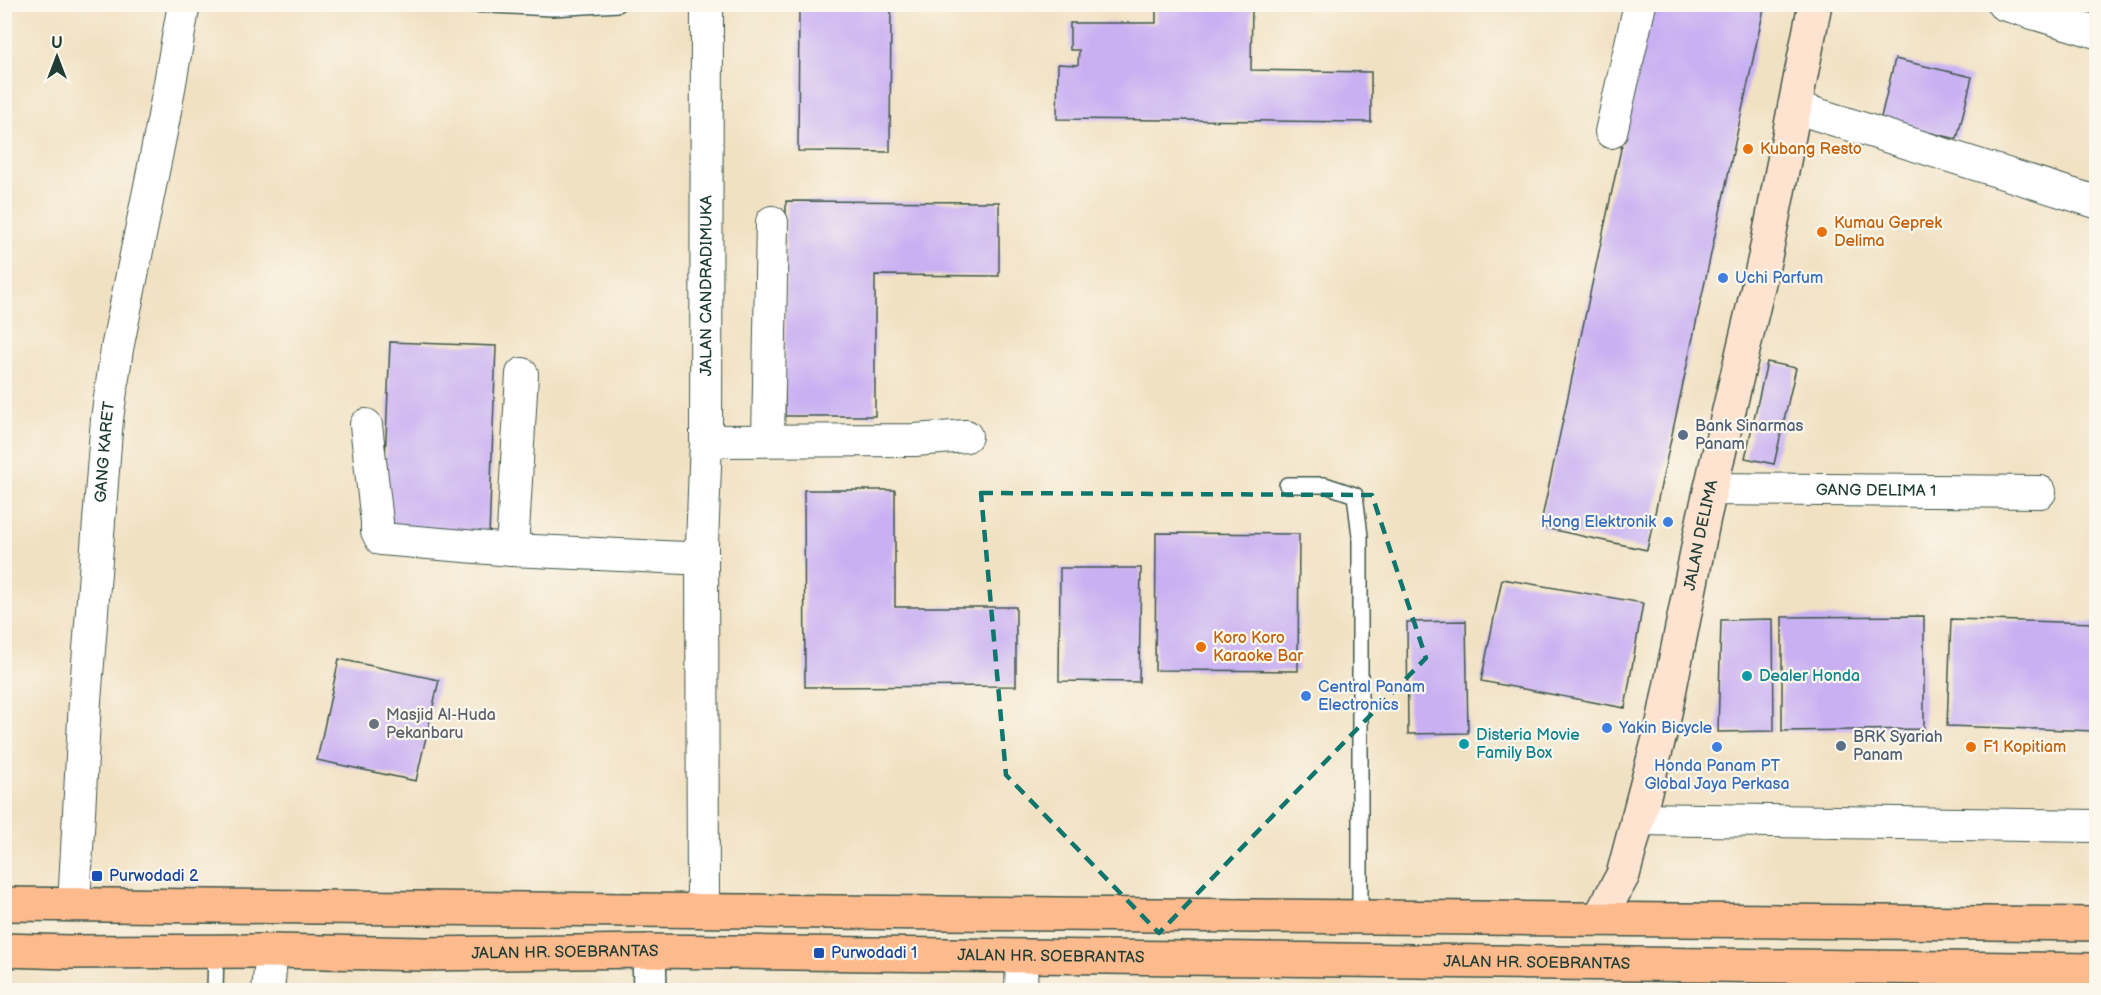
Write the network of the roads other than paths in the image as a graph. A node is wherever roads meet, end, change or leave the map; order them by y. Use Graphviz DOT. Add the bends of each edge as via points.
graph roads {
  1 [pos="184,4"];
  2 [pos="469,4"];
  3 [pos="618,4"];
  4 [pos="707,4"];
  5 [pos="1640,4"];
  6 [pos="1815,4"];
  7 [pos="2003,4"];
  8 [pos="2097,32"];
  9 [pos="1794,107"];
  10 [pos="1611,132"];
  11 [pos="2097,202"];
  12 [pos="772,222"];
  13 [pos="522,374"];
  14 [pos="366,425"];
  15 [pos="966,436"];
  16 [pos="768,440"];
  17 [pos="706,441"];
  18 [pos="1287,485"];
  19 [pos="1711,489"];
  20 [pos="2040,492"];
  21 [pos="512,550"];
  22 [pos="693,551"];
  23 [pos="1637,819"];
  24 [pos="2097,826"];
  25 [pos="4,904"];
  26 [pos="74,905"];
  27 [pos="703,911"];
  28 [pos="1360,916"];
  29 [pos="1599,919"];
  30 [pos="2097,924"];
  31 [pos="4,950"];
  32 [pos="216,951"];
  33 [pos="272,951"];
  34 [pos="649,951"];
  35 [pos="1022,956"];
  36 [pos="2086,977"];
  37 [pos="215,990"];
  38 [pos="268,990"];
  39 [pos="651,990"];
  40 [pos="1021,990"];
  1 -- 26 [label="street, GANG KARET" via="107,419"];
  2 -- 3 [label="lane" via="552,8"];
  4 -- 17 [label="street, JALAN CANDRADIMUKA"];
  5 -- 10 [label="street"];
  6 -- 9 [label="main road, JALAN DELIMA"];
  7 -- 8 [label="street"];
  9 -- 11 [label="street"];
  9 -- 19 [label="main road, JALAN DELIMA" via="1765,257"];
  12 -- 16 [label="street"];
  13 -- 21 [label="street"];
  14 -- 21 [label="street" via="381,540"];
  15 -- 16 [label="street"];
  16 -- 17 [label="street"];
  17 -- 22 [label="street, JALAN CANDRADIMUKA"];
  18 -- 28 [label="lane" via="1325,485 1355,495 1360,536"];
  19 -- 20 [label="street, GANG DELIMA 1"];
  19 -- 23 [label="main road, JALAN DELIMA" via="1663,723"];
  21 -- 22 [label="street"];
  22 -- 27 [label="street, JALAN CANDRADIMUKA"];
  23 -- 24 [label="street"];
  23 -- 29 [label="main road, JALAN DELIMA" via="1623,875"];
  25 -- 26 [label="main road"];
  26 -- 27 [label="main road"];
  27 -- 28 [label="main road"];
  28 -- 29 [label="main road"];
  29 -- 30 [label="main road"];
  31 -- 32 [label="main road, JALAN HR. SOEBRANTAS"];
  32 -- 33 [label="main road, JALAN HR. SOEBRANTAS"];
  32 -- 37 [label="lane"];
  33 -- 34 [label="main road, JALAN HR. SOEBRANTAS"];
  33 -- 38 [label="street"];
  34 -- 35 [label="main road, JALAN HR. SOEBRANTAS"];
  34 -- 39 [label="street"];
  35 -- 36 [label="main road, JALAN HR. SOEBRANTAS"];
  35 -- 40 [label="street"];
}
